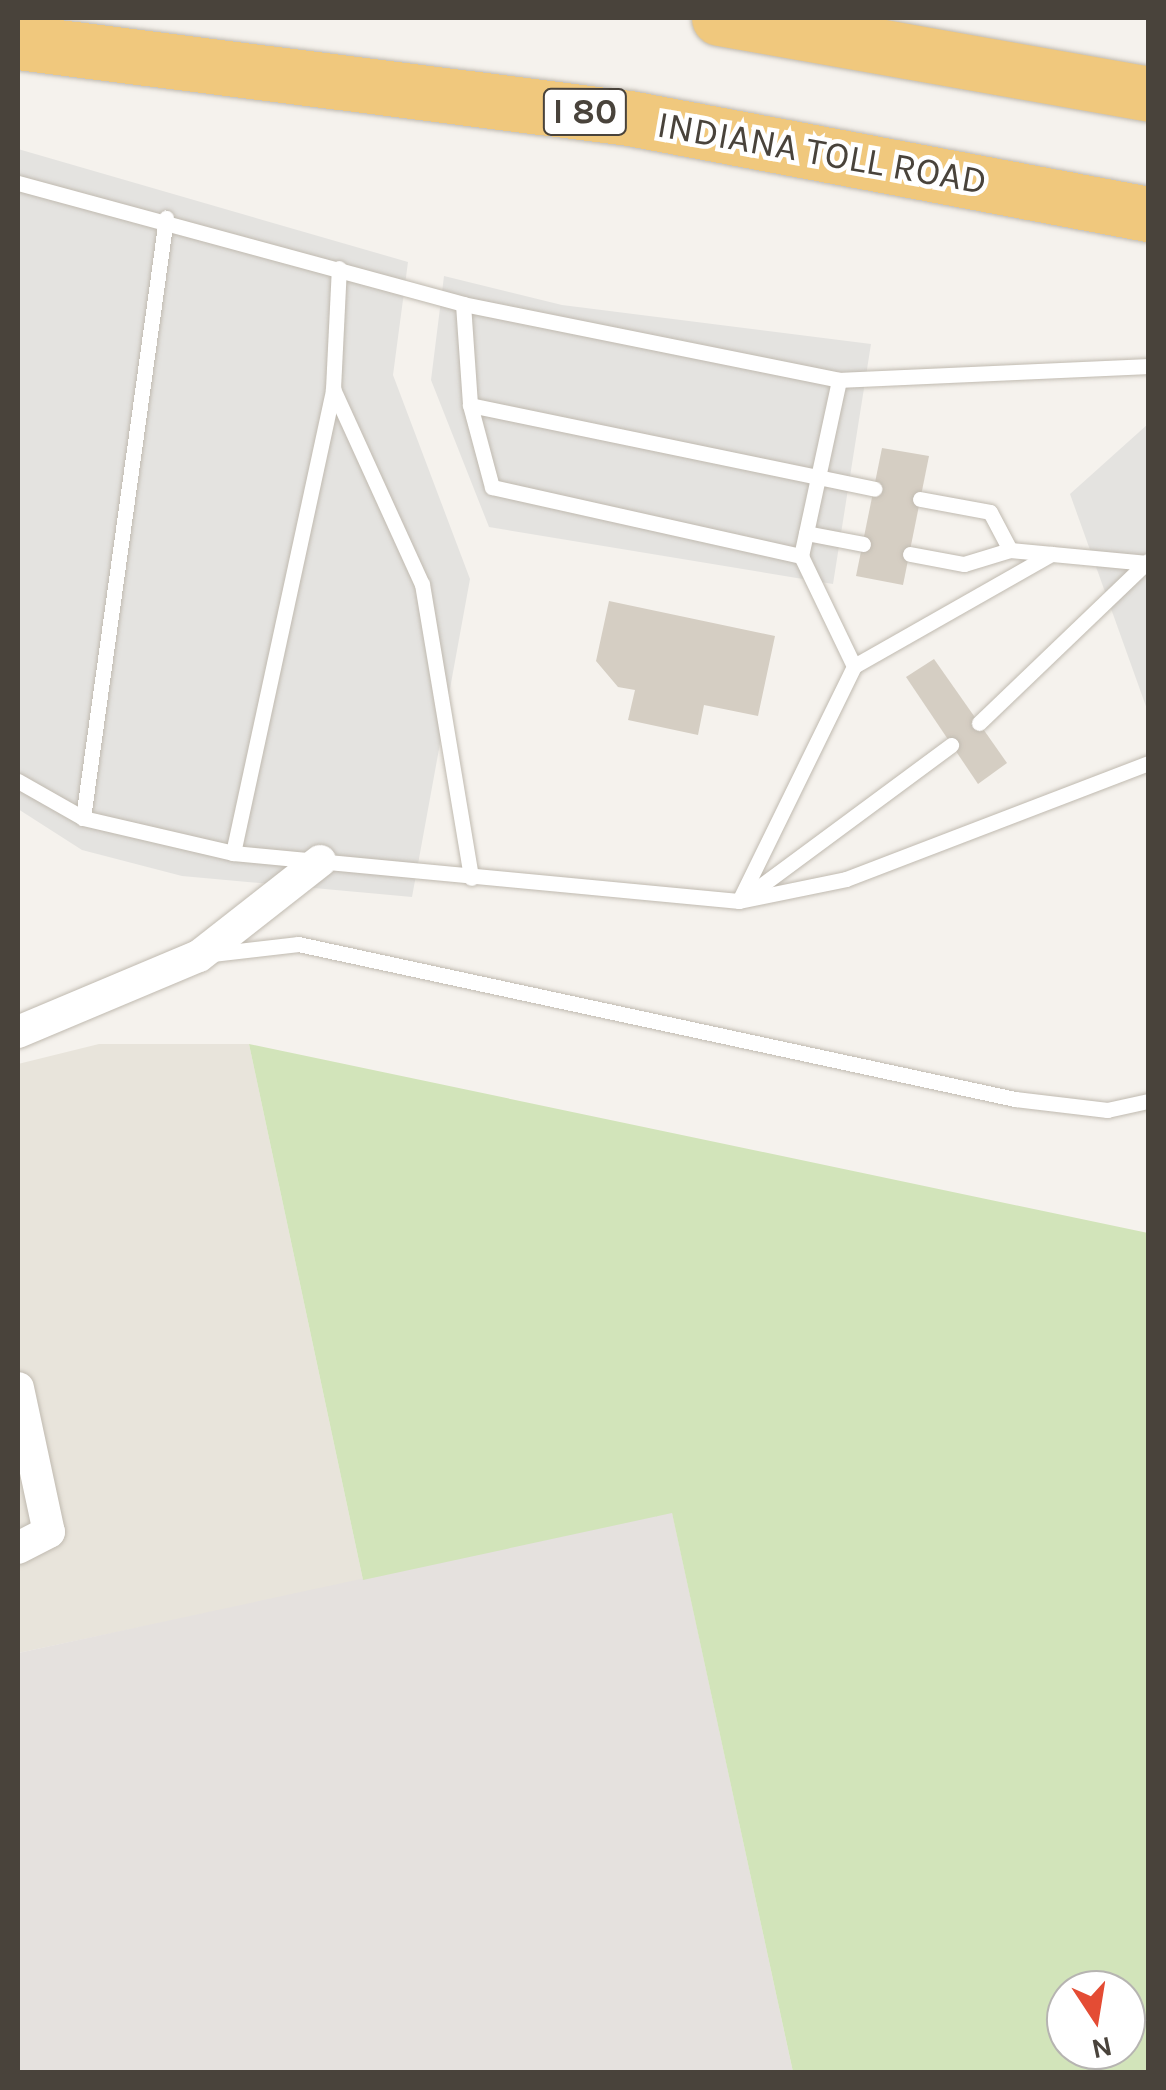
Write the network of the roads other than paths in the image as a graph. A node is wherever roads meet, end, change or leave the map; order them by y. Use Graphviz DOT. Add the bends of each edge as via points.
graph roads {
  1 [pos="718,18"];
  2 [pos="18,42"];
  3 [pos="1148,94"];
  4 [pos="18,183"];
  5 [pos="1148,214"];
  6 [pos="166,218"];
  7 [pos="339,268"];
  8 [pos="463,304"];
  9 [pos="1148,366"];
  10 [pos="839,380"];
  11 [pos="334,390"];
  12 [pos="470,405"];
  13 [pos="819,475"];
  14 [pos="874,489"];
  15 [pos="920,499"];
  16 [pos="806,532"];
  17 [pos="863,544"];
  18 [pos="1010,550"];
  19 [pos="910,554"];
  20 [pos="1051,554"];
  21 [pos="801,556"];
  22 [pos="1148,562"];
  23 [pos="854,666"];
  24 [pos="979,722"];
  25 [pos="951,745"];
  26 [pos="1148,763"];
  27 [pos="18,782"];
  28 [pos="83,818"];
  29 [pos="233,853"];
  30 [pos="320,861"];
  31 [pos="470,878"];
  32 [pos="740,901"];
  33 [pos="198,956"];
  34 [pos="18,1032"];
  35 [pos="1148,1101"];
  36 [pos="18,1388"];
  37 [pos="18,1548"];
  1 -- 3 [label="highway"];
  2 -- 5 [label="highway, INDIANA TOLL ROAD / I 80" via="629,118"];
  4 -- 6 [label="lane"];
  6 -- 7 [label="lane"];
  6 -- 28 [label="lane"];
  7 -- 8 [label="lane"];
  7 -- 11 [label="lane"];
  8 -- 10 [label="lane"];
  8 -- 12 [label="lane"];
  9 -- 10 [label="lane"];
  10 -- 13 [label="lane"];
  11 -- 29 [label="lane"];
  11 -- 31 [label="lane" via="422,584"];
  12 -- 13 [label="lane"];
  12 -- 21 [label="lane" via="492,487"];
  13 -- 14 [label="lane"];
  13 -- 16 [label="lane"];
  15 -- 18 [label="lane" via="990,512"];
  16 -- 17 [label="lane"];
  16 -- 21 [label="lane"];
  18 -- 19 [label="lane" via="964,564"];
  18 -- 20 [label="lane"];
  20 -- 22 [label="lane"];
  20 -- 23 [label="lane"];
  21 -- 23 [label="lane"];
  22 -- 24 [label="lane"];
  23 -- 32 [label="lane"];
  25 -- 32 [label="lane"];
  26 -- 32 [label="lane" via="846,879"];
  27 -- 28 [label="lane"];
  28 -- 29 [label="lane"];
  29 -- 30 [label="lane"];
  30 -- 31 [label="lane"];
  30 -- 33 [label="street"];
  31 -- 32 [label="lane"];
  33 -- 34 [label="street"];
  33 -- 35 [label="lane" via="298,944 1015,1099 1107,1110"];
  36 -- 37 [label="street" via="49,1532"];
}
